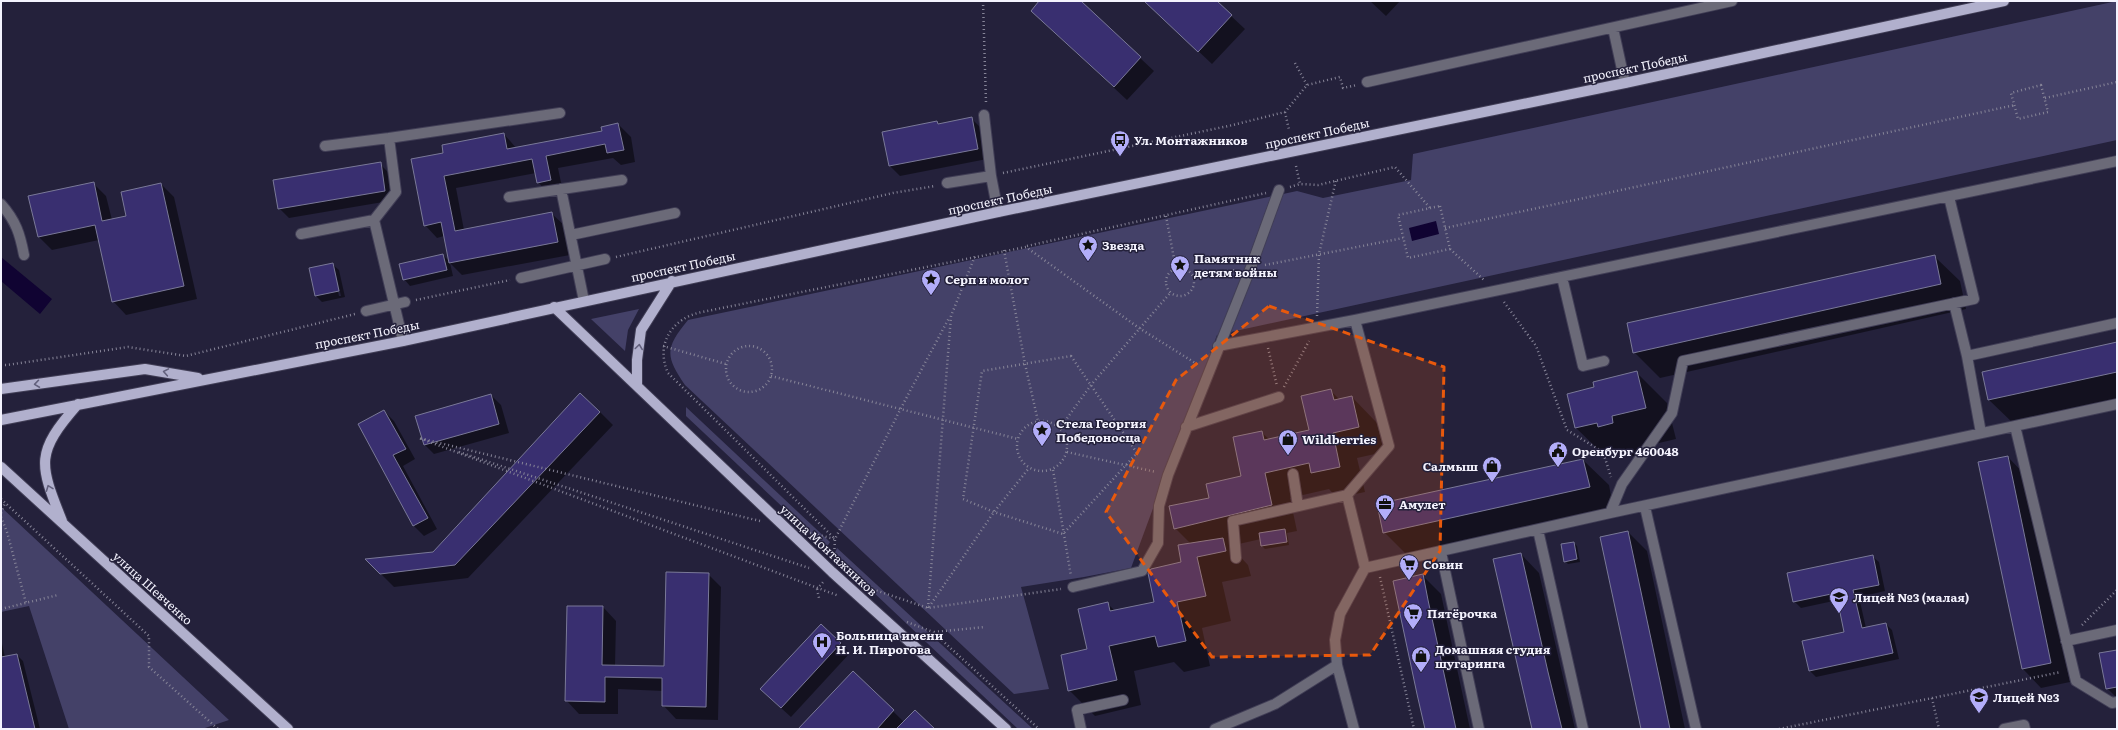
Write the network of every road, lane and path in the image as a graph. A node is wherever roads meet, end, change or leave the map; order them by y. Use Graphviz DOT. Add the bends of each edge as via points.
graph roads {
  1 [pos="983,1"];
  2 [pos="1732,1"];
  3 [pos="2004,1"];
  4 [pos="1613,28"];
  5 [pos="1295,64"];
  6 [pos="1367,82"];
  7 [pos="1625,82"];
  8 [pos="2117,82"];
  9 [pos="1307,85"];
  10 [pos="1343,88"];
  11 [pos="2045,98"];
  12 [pos="2015,105"];
  13 [pos="1285,112"];
  14 [pos="560,113"];
  15 [pos="984,115"];
  16 [pos="1289,130"];
  17 [pos="389,138"];
  18 [pos="325,146"];
  19 [pos="2117,161"];
  20 [pos="1296,166"];
  21 [pos="991,176"];
  22 [pos="622,180"];
  23 [pos="1336,180"];
  24 [pos="947,183"];
  25 [pos="1300,184"];
  26 [pos="561,189"];
  27 [pos="1279,190"];
  28 [pos="509,197"];
  29 [pos="1949,197"];
  30 [pos="1,204"];
  31 [pos="1430,208"];
  32 [pos="998,212"];
  33 [pos="675,213"];
  34 [pos="1166,216"];
  35 [pos="374,220"];
  36 [pos="1445,228"];
  37 [pos="302,234"];
  38 [pos="571,235"];
  39 [pos="1404,238"];
  40 [pos="1026,247"];
  41 [pos="1450,249"];
  42 [pos="1004,250"];
  43 [pos="1319,254"];
  44 [pos="24,255"];
  45 [pos="975,256"];
  46 [pos="605,259"];
  47 [pos="577,265"];
  48 [pos="1251,267"];
  49 [pos="1176,269"];
  50 [pos="1562,277"];
  51 [pos="521,278"];
  52 [pos="1194,278"];
  53 [pos="672,281"];
  54 [pos="1496,291"];
  55 [pos="1171,292"];
  56 [pos="584,301"];
  57 [pos="404,302"];
  58 [pos="1954,303"];
  59 [pos="394,305"];
  60 [pos="554,307"];
  61 [pos="366,311"];
  62 [pos="951,316"];
  63 [pos="1355,320"];
  64 [pos="2117,323"];
  65 [pos="1317,327"];
  66 [pos="1139,328"];
  67 [pos="1265,337"];
  68 [pos="403,341"];
  69 [pos="663,346"];
  70 [pos="1218,346"];
  71 [pos="1967,356"];
  72 [pos="1604,361"];
  73 [pos="726,364"];
  74 [pos="1025,364"];
  75 [pos="1,365"];
  76 [pos="1208,371"];
  77 [pos="771,376"];
  78 [pos="204,379"];
  79 [pos="1090,385"];
  80 [pos="637,386"];
  81 [pos="1,389"];
  82 [pos="1279,397"];
  83 [pos="78,404"];
  84 [pos="2117,404"];
  85 [pos="901,408"];
  86 [pos="944,419"];
  87 [pos="1,420"];
  88 [pos="1038,421"];
  89 [pos="972,426"];
  90 [pos="2015,426"];
  91 [pos="1186,427"];
  92 [pos="1060,428"];
  93 [pos="1981,433"];
  94 [pos="419,438"];
  95 [pos="1018,439"];
  96 [pos="1067,452"];
  97 [pos="1126,465"];
  98 [pos="1,467"];
  99 [pos="1029,468"];
  100 [pos="1052,470"];
  101 [pos="1293,474"];
  102 [pos="1168,475"];
  103 [pos="1613,481"];
  104 [pos="1347,494"];
  105 [pos="1,499"];
  106 [pos="5,503"];
  107 [pos="1298,506"];
  108 [pos="1645,507"];
  109 [pos="994,512"];
  110 [pos="1,513"];
  111 [pos="1610,513"];
  112 [pos="1,517"];
  113 [pos="766,523"];
  114 [pos="64,525"];
  115 [pos="1538,530"];
  116 [pos="805,532"];
  117 [pos="1063,534"];
  118 [pos="835,539"];
  119 [pos="1441,552"];
  120 [pos="1236,558"];
  121 [pos="1377,566"];
  122 [pos="1365,568"];
  123 [pos="816,570"];
  124 [pos="832,572"];
  125 [pos="1073,587"];
  126 [pos="868,588"];
  127 [pos="2117,590"];
  128 [pos="58,595"];
  129 [pos="819,598"];
  130 [pos="844,598"];
  131 [pos="26,603"];
  132 [pos="928,608"];
  133 [pos="1,609"];
  134 [pos="904,620"];
  135 [pos="985,627"];
  136 [pos="2117,630"];
  137 [pos="933,632"];
  138 [pos="2066,640"];
  139 [pos="1337,665"];
  140 [pos="2073,669"];
  141 [pos="1932,698"];
  142 [pos="1123,700"];
  143 [pos="2117,702"];
  144 [pos="218,729"];
  145 [pos="288,729"];
  146 [pos="1006,729"];
  147 [pos="1039,729"];
  148 [pos="1081,729"];
  149 [pos="1215,729"];
  150 [pos="1354,729"];
  151 [pos="1414,729"];
  152 [pos="1479,729"];
  153 [pos="1583,729"];
  154 [pos="1696,729"];
  155 [pos="1779,729"];
  156 [pos="1939,729"];
  157 [pos="2004,729"];
  158 [pos="2025,729"];
  1 -- 15 [label="path" via="986,106"];
  2 -- 4 [label="lane"];
  3 -- 7 [label="main road, проспект Победы"];
  4 -- 6 [label="lane"];
  4 -- 7 [label="lane"];
  5 -- 9 [label="path"];
  7 -- 32 [label="main road, проспект Победы"];
  8 -- 11 [label="path"];
  9 -- 10 [label="path" via="1340,77"];
  9 -- 13 [label="path"];
  11 -- 12 [label="path" via="2042,85 2011,93"];
  11 -- 12 [label="path" via="2048,112 2041,114 2018,119"];
  12 -- 36 [label="path"];
  13 -- 16 [label="path"];
  13 -- 21 [label="path"];
  14 -- 17 [label="lane"];
  15 -- 21 [label="lane"];
  17 -- 18 [label="lane"];
  17 -- 35 [label="lane" via="396,192"];
  19 -- 29 [label="lane"];
  20 -- 25 [label="path"];
  21 -- 24 [label="lane"];
  21 -- 32 [label="lane"];
  22 -- 26 [label="lane"];
  23 -- 25 [label="path"];
  23 -- 31 [label="path" via="1395,167"];
  23 -- 43 [label="path"];
  24 -- 46 [label="path"];
  25 -- 27 [label="path"];
  26 -- 28 [label="lane"];
  26 -- 38 [label="lane"];
  27 -- 34 [label="path"];
  27 -- 48 [label="lane"];
  29 -- 50 [label="lane"];
  29 -- 58 [label="lane" via="1974,299"];
  30 -- 44 [label="lane" via="13,217"];
  31 -- 36 [label="path" via="1440,206"];
  31 -- 39 [label="path" via="1398,215"];
  32 -- 53 [label="main road, проспект Победы"];
  33 -- 38 [label="lane"];
  34 -- 40 [label="path"];
  34 -- 49 [label="path"];
  35 -- 37 [label="lane"];
  35 -- 59 [label="lane"];
  36 -- 41 [label="path"];
  38 -- 47 [label="lane"];
  39 -- 41 [label="path" via="1408,258"];
  39 -- 43 [label="path"];
  40 -- 42 [label="path"];
  40 -- 66 [label="path"];
  41 -- 54 [label="path"];
  42 -- 45 [label="path"];
  42 -- 74 [label="path"];
  43 -- 48 [label="path"];
  43 -- 65 [label="path"];
  45 -- 62 [label="path"];
  45 -- 69 [label="path" via="690,314 680,320"];
  46 -- 47 [label="lane"];
  47 -- 51 [label="lane"];
  47 -- 56 [label="lane"];
  48 -- 52 [label="path"];
  48 -- 70 [label="lane"];
  49 -- 52 [label="path" via="1187,270"];
  49 -- 55 [label="path" via="1169,273 1166,281"];
  50 -- 54 [label="lane"];
  50 -- 72 [label="lane" via="1583,366"];
  51 -- 57 [label="path"];
  52 -- 55 [label="path" via="1193,287 1187,294 1179,296"];
  53 -- 56 [label="main road, проспект Победы"];
  80 -- 53 [label="main road, one-way" via="641,330"];
  54 -- 63 [label="lane"];
  54 -- 103 [label="path" via="1536,346 1567,430 1603,452"];
  55 -- 66 [label="path"];
  56 -- 60 [label="main road, проспект Победы"];
  57 -- 59 [label="lane"];
  58 -- 71 [label="lane"];
  58 -- 111 [label="lane" via="1683,361 1672,413 1622,484"];
  59 -- 61 [label="lane"];
  59 -- 68 [label="lane"];
  60 -- 68 [label="main road, проспект Победы"];
  60 -- 80 [label="main road, улица Монтажников"];
  61 -- 75 [label="path" via="186,356 128,347"];
  62 -- 85 [label="path"];
  62 -- 86 [label="path"];
  63 -- 65 [label="lane"];
  63 -- 104 [label="lane" via="1389,446"];
  64 -- 71 [label="lane"];
  65 -- 67 [label="lane"];
  65 -- 82 [label="path"];
  66 -- 76 [label="path"];
  66 -- 79 [label="path"];
  67 -- 70 [label="lane"];
  67 -- 82 [label="path"];
  68 -- 78 [label="main road, проспект Победы"];
  69 -- 73 [label="path"];
  69 -- 118 [label="path" via="663,362 676,382"];
  70 -- 76 [label="lane"];
  71 -- 93 [label="lane"];
  73 -- 77 [label="path" via="728,380 739,390 755,392 762,388"];
  73 -- 77 [label="path" via="740,348 754,347 761,350 770,361"];
  74 -- 79 [label="path" via="1071,356"];
  74 -- 88 [label="path"];
  74 -- 89 [label="path" via="982,371"];
  76 -- 91 [label="lane"];
  77 -- 85 [label="path"];
  78 -- 81 [label="main road, one-way" via="145,368"];
  78 -- 83 [label="main road, проспект Победы"];
  79 -- 92 [label="path"];
  79 -- 97 [label="path" via="1137,453"];
  80 -- 124 [label="main road, улица Монтажников"];
  82 -- 91 [label="lane"];
  83 -- 87 [label="main road, проспект Победы"];
  114 -- 83 [label="main road, one-way" via="46,480 44,464 50,442 61,423"];
  84 -- 90 [label="lane"];
  85 -- 86 [label="path"];
  85 -- 118 [label="path"];
  86 -- 89 [label="path"];
  86 -- 132 [label="path"];
  88 -- 92 [label="path" via="1050,422"];
  88 -- 95 [label="path" via="1025,427"];
  89 -- 95 [label="path"];
  89 -- 109 [label="path" via="962,499"];
  90 -- 93 [label="lane"];
  90 -- 138 [label="lane"];
  91 -- 102 [label="lane"];
  92 -- 96 [label="path" via="1067,439"];
  93 -- 108 [label="lane"];
  94 -- 113 [label="path"];
  94 -- 123 [label="path"];
  94 -- 130 [label="path"];
  95 -- 99 [label="path" via="1017,452"];
  96 -- 97 [label="path"];
  96 -- 100 [label="path" via="1062,463"];
  97 -- 102 [label="path"];
  97 -- 117 [label="path"];
  98 -- 114 [label="main road, улица Шевченко"];
  99 -- 100 [label="path" via="1040,472"];
  99 -- 109 [label="path"];
  100 -- 117 [label="path"];
  101 -- 107 [label="lane"];
  102 -- 125 [label="lane" via="1159,506 1158,543 1142,571"];
  104 -- 107 [label="lane"];
  104 -- 122 [label="lane"];
  105 -- 106 [label="path"];
  106 -- 110 [label="path"];
  106 -- 144 [label="path" via="149,636 149,667"];
  107 -- 120 [label="lane" via="1233,521"];
  108 -- 111 [label="lane"];
  108 -- 154 [label="lane"];
  109 -- 117 [label="path"];
  109 -- 132 [label="path"];
  111 -- 115 [label="lane"];
  112 -- 131 [label="path"];
  114 -- 145 [label="main road, улица Шевченко"];
  115 -- 119 [label="lane"];
  115 -- 153 [label="lane"];
  116 -- 118 [label="path"];
  117 -- 125 [label="path"];
  118 -- 124 [label="path"];
  119 -- 121 [label="lane"];
  119 -- 152 [label="lane"];
  121 -- 122 [label="lane"];
  121 -- 151 [label="path"];
  122 -- 139 [label="lane" via="1340,614 1335,640"];
  124 -- 129 [label="path" via="817,589"];
  124 -- 146 [label="main road, улица Монтажников"];
  125 -- 132 [label="path"];
  126 -- 132 [label="path"];
  127 -- 138 [label="path"];
  128 -- 131 [label="path"];
  131 -- 133 [label="path"];
  134 -- 137 [label="path"];
  135 -- 137 [label="path"];
  136 -- 138 [label="lane"];
  137 -- 147 [label="path"];
  138 -- 140 [label="lane"];
  139 -- 149 [label="lane" via="1275,704"];
  139 -- 150 [label="lane"];
  140 -- 141 [label="path"];
  140 -- 143 [label="lane" via="2076,681 2112,704"];
  141 -- 155 [label="path"];
  141 -- 156 [label="path"];
  142 -- 148 [label="lane" via="1077,710"];
  157 -- 158 [label="lane" via="2024,725"];
}
